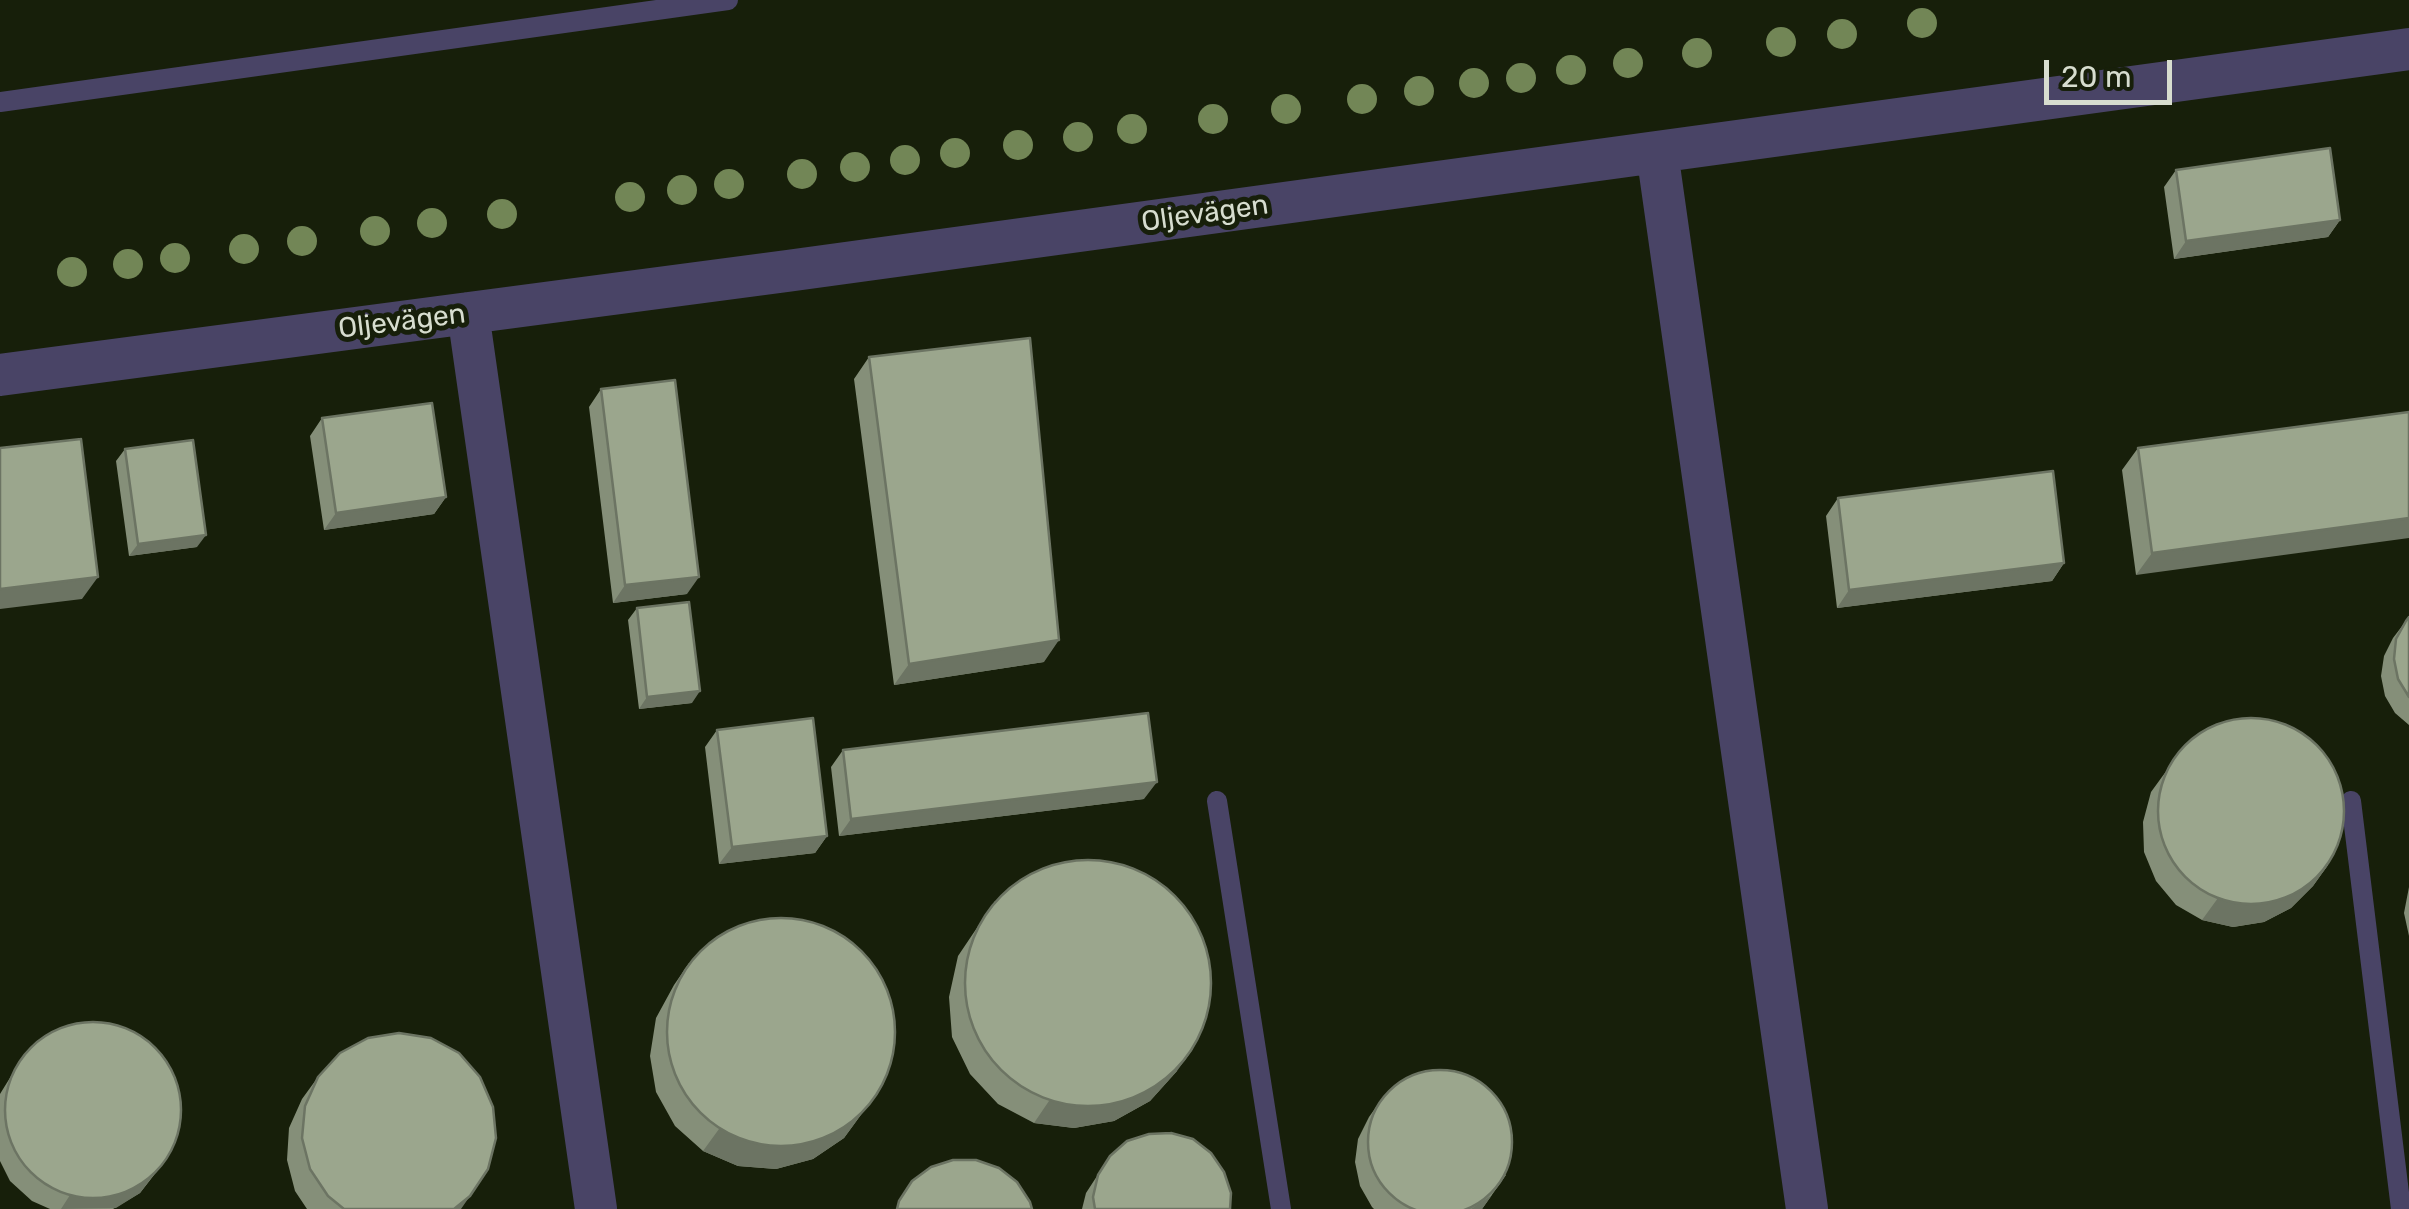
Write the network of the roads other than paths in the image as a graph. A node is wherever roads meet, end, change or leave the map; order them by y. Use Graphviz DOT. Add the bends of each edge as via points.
graph roads {
  1 [pos="728,0"];
  2 [pos="2409,48"];
  3 [pos="0,102"];
  4 [pos="1657,152"];
  5 [pos="468,313"];
  6 [pos="0,374"];
  7 [pos="1217,801"];
  8 [pos="2351,802"];
  9 [pos="596,1209"];
  10 [pos="1281,1209"];
  11 [pos="1807,1209"];
  12 [pos="2401,1209"];
  1 -- 3 [label="lane"];
  2 -- 4 [label="street, Oljevägen"];
  4 -- 5 [label="street, Oljevägen"];
  4 -- 11 [label="street"];
  5 -- 6 [label="street, Oljevägen"];
  5 -- 9 [label="street"];
  7 -- 10 [label="lane"];
  8 -- 12 [label="lane"];
}
